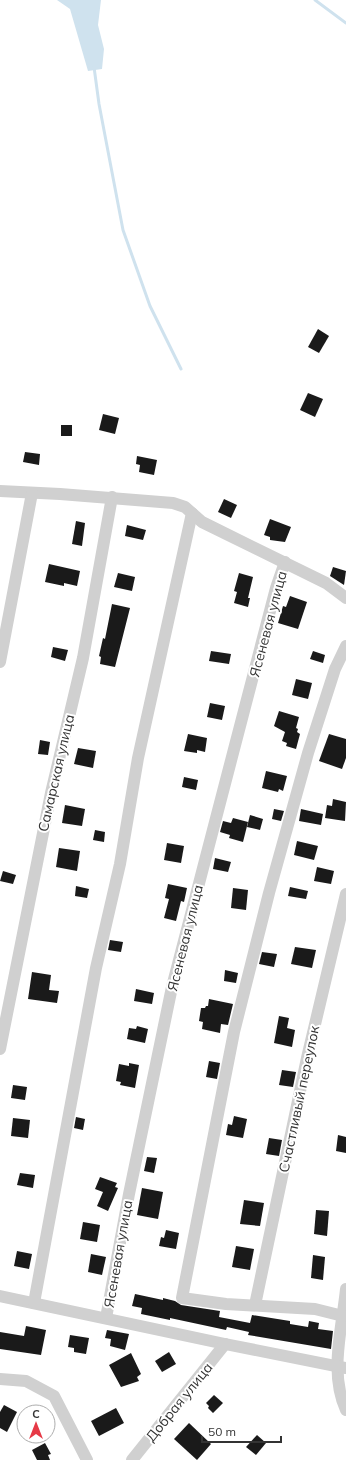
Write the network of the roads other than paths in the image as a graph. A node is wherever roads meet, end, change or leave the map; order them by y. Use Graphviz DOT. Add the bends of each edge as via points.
graph roads {
  1 [pos="0,491"];
  2 [pos="32,492"];
  3 [pos="112,498"];
  4 [pos="192,513"];
  5 [pos="285,562"];
  6 [pos="346,598"];
  7 [pos="346,646"];
  8 [pos="0,662"];
  9 [pos="346,895"];
  10 [pos="0,1048"];
  11 [pos="346,1289"];
  12 [pos="0,1296"];
  13 [pos="34,1303"];
  14 [pos="255,1305"];
  15 [pos="343,1316"];
  16 [pos="106,1318"];
  17 [pos="225,1344"];
  18 [pos="341,1367"];
  19 [pos="0,1379"];
  20 [pos="346,1410"];
  21 [pos="87,1460"];
  22 [pos="132,1460"];
  1 -- 2 [label="street"];
  2 -- 3 [label="street"];
  2 -- 8 [label="street"];
  3 -- 4 [label="street" via="173,503 185,507"];
  3 -- 10 [label="street, Самарская улица" via="83,658 50,793"];
  4 -- 5 [label="street" via="202,522"];
  4 -- 13 [label="street" via="138,758 120,864 96,968"];
  5 -- 6 [label="street"];
  5 -- 16 [label="street, Ясеневая улица" via="276,588 172,987"];
  7 -- 14 [label="street" via="308,753 234,1032 182,1298"];
  9 -- 14 [label="street, Счастливый переулок" via="307,1058"];
  11 -- 15 [label="street"];
  12 -- 13 [label="street"];
  13 -- 16 [label="street"];
  14 -- 15 [label="street" via="315,1309"];
  15 -- 18 [label="street"];
  16 -- 17 [label="street"];
  17 -- 18 [label="street"];
  17 -- 22 [label="street, Добрая улица"];
  18 -- 20 [label="street" via="340,1394"];
  19 -- 21 [label="street" via="26,1381 54,1396"];
}
